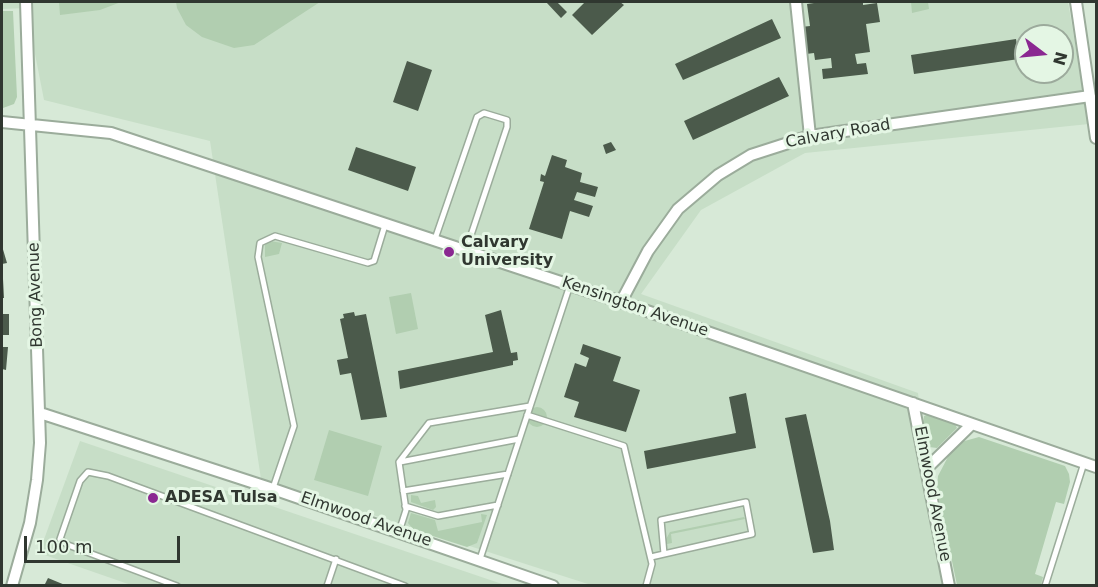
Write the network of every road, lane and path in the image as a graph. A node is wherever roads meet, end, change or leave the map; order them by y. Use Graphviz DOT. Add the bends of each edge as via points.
graph roads {
  1 [pos="26,2"];
  2 [pos="796,2"];
  3 [pos="1076,2"];
  4 [pos="1093,96"];
  5 [pos="2,122"];
  6 [pos="30,125"];
  7 [pos="810,136"];
  8 [pos="1096,138"];
  9 [pos="385,223"];
  10 [pos="435,239"];
  11 [pos="466,250"];
  12 [pos="570,285"];
  13 [pos="621,302"];
  14 [pos="913,403"];
  15 [pos="530,406"];
  16 [pos="40,413"];
  17 [pos="527,415"];
  18 [pos="972,424"];
  19 [pos="519,439"];
  20 [pos="399,462"];
  21 [pos="1084,462"];
  22 [pos="1096,467"];
  23 [pos="927,468"];
  24 [pos="508,474"];
  25 [pos="273,489"];
  26 [pos="403,491"];
  27 [pos="498,505"];
  28 [pos="405,506"];
  29 [pos="399,532"];
  30 [pos="664,554"];
  31 [pos="651,557"];
  32 [pos="480,559"];
  33 [pos="336,560"];
  34 [pos="12,585"];
  35 [pos="177,585"];
  36 [pos="327,585"];
  37 [pos="405,585"];
  38 [pos="553,585"];
  39 [pos="646,585"];
  40 [pos="950,585"];
  41 [pos="1045,585"];
  1 -- 6 [label="street, Bong Avenue"];
  2 -- 7 [label="street"];
  3 -- 4 [label="street"];
  4 -- 7 [label="street, Calvary Road"];
  4 -- 8 [label="street"];
  5 -- 6 [label="street, Kensington Avenue"];
  6 -- 9 [label="street, Kensington Avenue" via="111,133"];
  6 -- 16 [label="street, Bong Avenue"];
  7 -- 13 [label="street, Calvary Road" via="751,154 696,192 662,229"];
  9 -- 10 [label="street, Kensington Avenue"];
  9 -- 25 [label="lane" via="374,261 368,263 275,236 260,243 258,257 294,426"];
  10 -- 11 [label="street, Kensington Avenue"];
  10 -- 11 [label="lane" via="477,117 484,113 507,120"];
  11 -- 12 [label="street, Kensington Avenue"];
  12 -- 13 [label="street, Kensington Avenue"];
  12 -- 15 [label="lane"];
  13 -- 14 [label="street, Kensington Avenue"];
  14 -- 18 [label="street, Kensington Avenue"];
  14 -- 23 [label="street, Elmwood Avenue"];
  15 -- 17 [label="lane"];
  15 -- 20 [label="lane" via="429,423"];
  16 -- 25 [label="street, Elmwood Avenue"];
  16 -- 34 [label="street, Bong Avenue" via="37,480 30,523"];
  17 -- 19 [label="lane"];
  17 -- 31 [label="lane" via="624,446"];
  18 -- 21 [label="street, Kensington Avenue"];
  18 -- 23 [label="street"];
  19 -- 20 [label="lane"];
  19 -- 24 [label="lane"];
  20 -- 26 [label="lane"];
  21 -- 22 [label="street, Kensington Avenue"];
  21 -- 41 [label="lane"];
  23 -- 40 [label="street, Elmwood Avenue"];
  24 -- 26 [label="lane"];
  24 -- 27 [label="lane"];
  25 -- 29 [label="street, Elmwood Avenue"];
  26 -- 28 [label="lane"];
  27 -- 28 [label="lane" via="438,516"];
  27 -- 32 [label="lane"];
  28 -- 29 [label="lane"];
  29 -- 32 [label="street, Elmwood Avenue"];
  30 -- 30 [label="lane" via="753,534 746,502 661,520"];
  30 -- 31 [label="lane"];
  31 -- 39 [label="lane"];
  32 -- 38 [label="street, Elmwood Avenue"];
  33 -- 35 [label="lane" via="88,472 80,481 60,539 68,546"];
  33 -- 36 [label="lane"];
  33 -- 37 [label="lane"];
}
